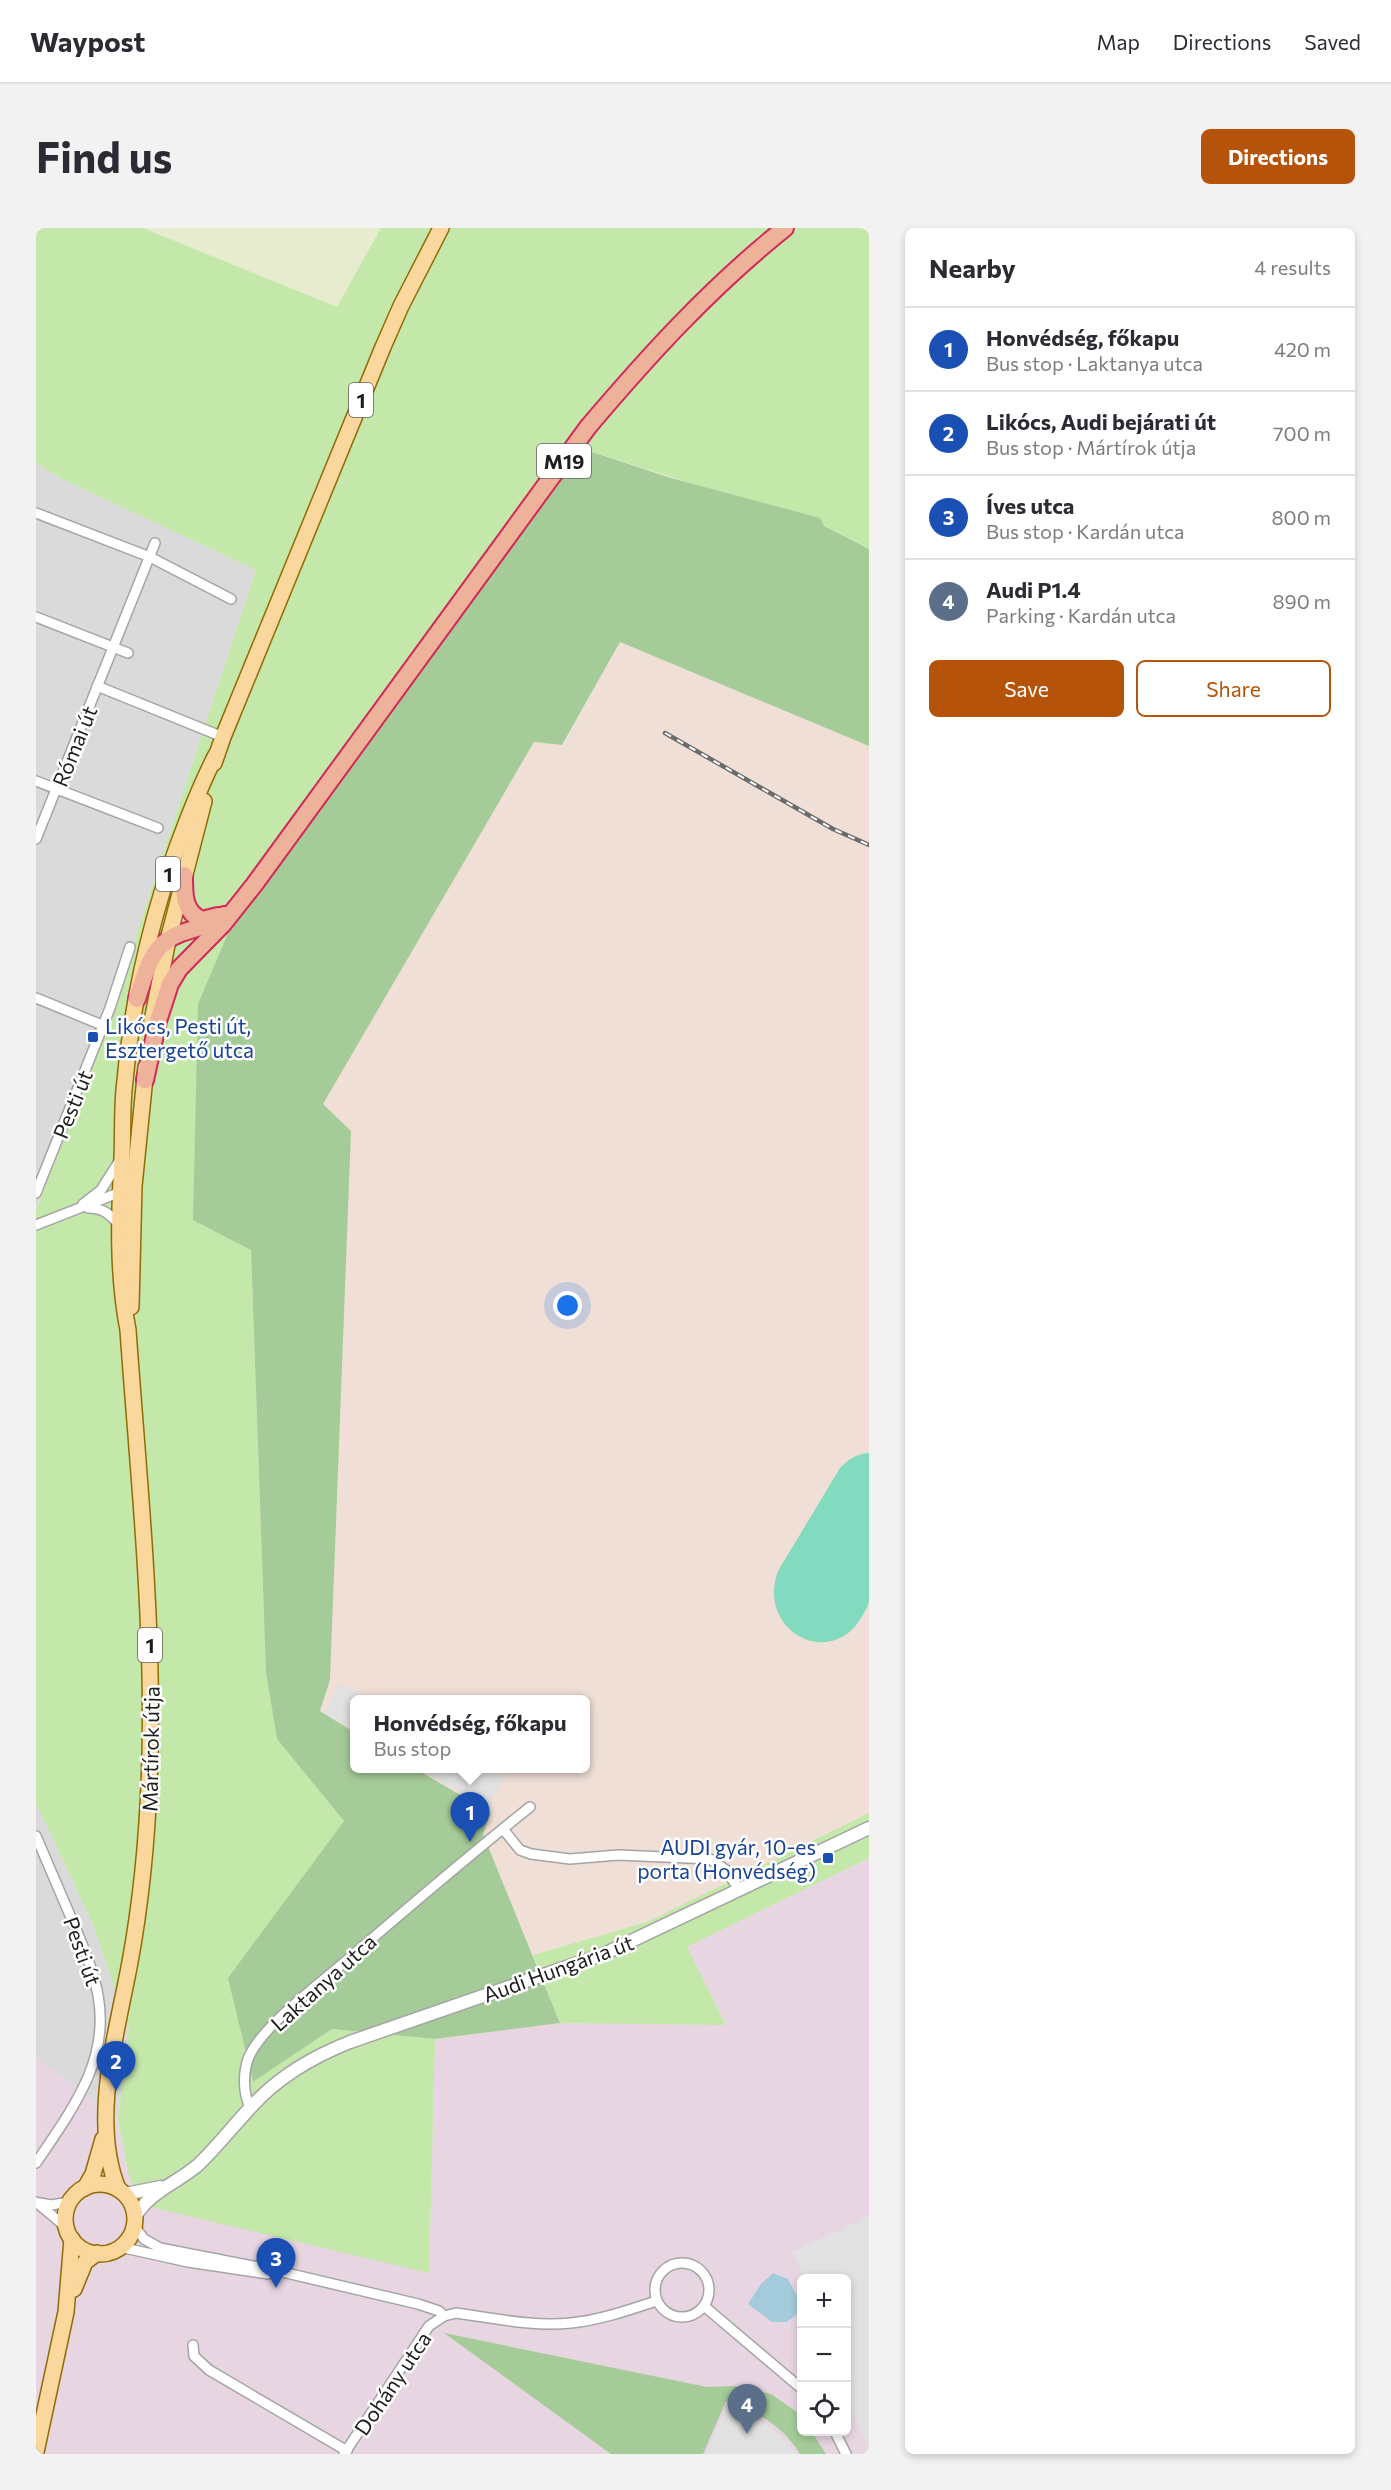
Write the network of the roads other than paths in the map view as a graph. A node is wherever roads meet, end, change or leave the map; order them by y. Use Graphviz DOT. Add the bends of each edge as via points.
graph roads {
  1 [pos="441,228"];
  2 [pos="785,228"];
  3 [pos="36,513"];
  4 [pos="155,543"];
  5 [pos="150,557"];
  6 [pos="231,599"];
  7 [pos="36,617"];
  8 [pos="113,646"];
  9 [pos="128,653"];
  10 [pos="97,686"];
  11 [pos="223,737"];
  12 [pos="216,755"];
  13 [pos="36,781"];
  14 [pos="57,789"];
  15 [pos="158,828"];
  16 [pos="36,838"];
  17 [pos="184,875"];
  18 [pos="232,909"];
  19 [pos="168,940"];
  20 [pos="130,947"];
  21 [pos="36,998"];
  22 [pos="137,999"];
  23 [pos="102,1025"];
  24 [pos="145,1080"];
  25 [pos="122,1156"];
  26 [pos="127,1190"];
  27 [pos="36,1193"];
  28 [pos="74,1210"];
  29 [pos="36,1225"];
  30 [pos="119,1226"];
  31 [pos="129,1330"];
  32 [pos="530,1807"];
  33 [pos="869,1828"];
  34 [pos="503,1829"];
  35 [pos="36,1836"];
  36 [pos="738,1888"];
  37 [pos="250,2107"];
  38 [pos="105,2130"];
  39 [pos="36,2163"];
  40 [pos="168,2185"];
  41 [pos="85,2188"];
  42 [pos="122,2192"];
  43 [pos="70,2202"];
  44 [pos="38,2203"];
  45 [pos="134,2222"];
  46 [pos="69,2233"];
  47 [pos="120,2247"];
  48 [pos="97,2253"];
  49 [pos="289,2275"];
  50 [pos="656,2301"];
  51 [pos="704,2306"];
  52 [pos="66,2312"];
  53 [pos="444,2316"];
  54 [pos="193,2345"];
  55 [pos="797,2386"];
  56 [pos="837,2436"];
  57 [pos="36,2452"];
  58 [pos="345,2452"];
  59 [pos="846,2454"];
  1 -- 11 [label="main road, 1" via="383,347"];
  2 -- 18 [label="highway, M19" via="695,308 588,427 254,885"];
  3 -- 5 [label="street"];
  4 -- 5 [label="street, Római út"];
  5 -- 6 [label="street"];
  5 -- 8 [label="street, Római út"];
  7 -- 8 [label="street"];
  8 -- 9 [label="street"];
  8 -- 10 [label="street, Római út"];
  10 -- 11 [label="street, Római út"];
  10 -- 14 [label="street, Római út"];
  11 -- 12 [label="main road, 1"];
  12 -- 17 [label="main road, 1"];
  12 -- 22 [label="main road, 1" via="176,850 153,921"];
  13 -- 14 [label="street"];
  14 -- 15 [label="street"];
  14 -- 16 [label="street, Római út"];
  17 -- 18 [label="highway" via="184,899 197,918 214,917"];
  17 -- 19 [label="main road, 1"];
  18 -- 19 [label="highway" via="205,926"];
  18 -- 24 [label="highway" via="170,984"];
  19 -- 22 [label="highway" via="153,953"];
  19 -- 24 [label="main road, 1" via="152,1016"];
  20 -- 23 [label="street, Pesti út"];
  21 -- 23 [label="street"];
  22 -- 25 [label="main road, 1" via="124,1092"];
  23 -- 27 [label="street, Pesti út"];
  24 -- 26 [label="main road, 1"];
  25 -- 26 [label="main road, 1"];
  25 -- 28 [label="street" via="101,1190"];
  26 -- 28 [label="street"];
  26 -- 30 [label="main road, 1"];
  26 -- 31 [label="main road, 1" via="132,1300"];
  28 -- 29 [label="street"];
  28 -- 30 [label="street" via="101,1209"];
  30 -- 31 [label="main road, 1" via="121,1286"];
  31 -- 38 [label="main road, Mártírok útja / 1" via="151,1666 152,1764 140,1904 111,2071"];
  32 -- 34 [label="street, Laktanya utca"];
  33 -- 36 [label="street, Audi Hungária út"];
  34 -- 36 [label="street" via="520,1850 531,1854 710,1859 726,1870"];
  34 -- 37 [label="street, Laktanya utca" via="272,2027 249,2058 245,2090"];
  35 -- 39 [label="street, Pesti út" via="93,1970 101,2025 88,2077 69,2116"];
  36 -- 37 [label="street, Audi Hungária út" via="604,1953 333,2049 293,2071"];
  37 -- 40 [label="street" via="196,2166"];
  38 -- 41 [label="main road, Mártírok útja / 1" via="96,2166"];
  38 -- 42 [label="main road, Mártírok útja / 1" via="110,2166"];
  40 -- 42 [label="street"];
  40 -- 45 [label="street" via="149,2198"];
  41 -- 42 [label="main road" via="98,2184"];
  41 -- 43 [label="main road, Mártírok útja / 1"];
  42 -- 45 [label="main road, Mártírok útja / 1" via="131,2202"];
  43 -- 44 [label="street"];
  43 -- 46 [label="main road"];
  44 -- 46 [label="street"];
  45 -- 47 [label="main road"];
  45 -- 49 [label="street" via="144,2239 160,2248"];
  46 -- 48 [label="main road" via="85,2250"];
  46 -- 52 [label="main road"];
  47 -- 48 [label="main road"];
  47 -- 49 [label="street" via="249,2272"];
  48 -- 52 [label="main road" via="85,2262"];
  49 -- 53 [label="street" via="418,2304"];
  50 -- 51 [label="street" via="667,2313 680,2317 693,2315"];
  50 -- 51 [label="street" via="654,2288 660,2273 683,2262 696,2266 706,2277 709,2293"];
  50 -- 53 [label="street" via="572,2323 456,2313"];
  51 -- 55 [label="street"];
  52 -- 57 [label="main road"];
  53 -- 58 [label="street, Dohány utca" via="429,2326"];
  54 -- 58 [label="street" via="194,2356 209,2370"];
  56 -- 59 [label="street"];
}
